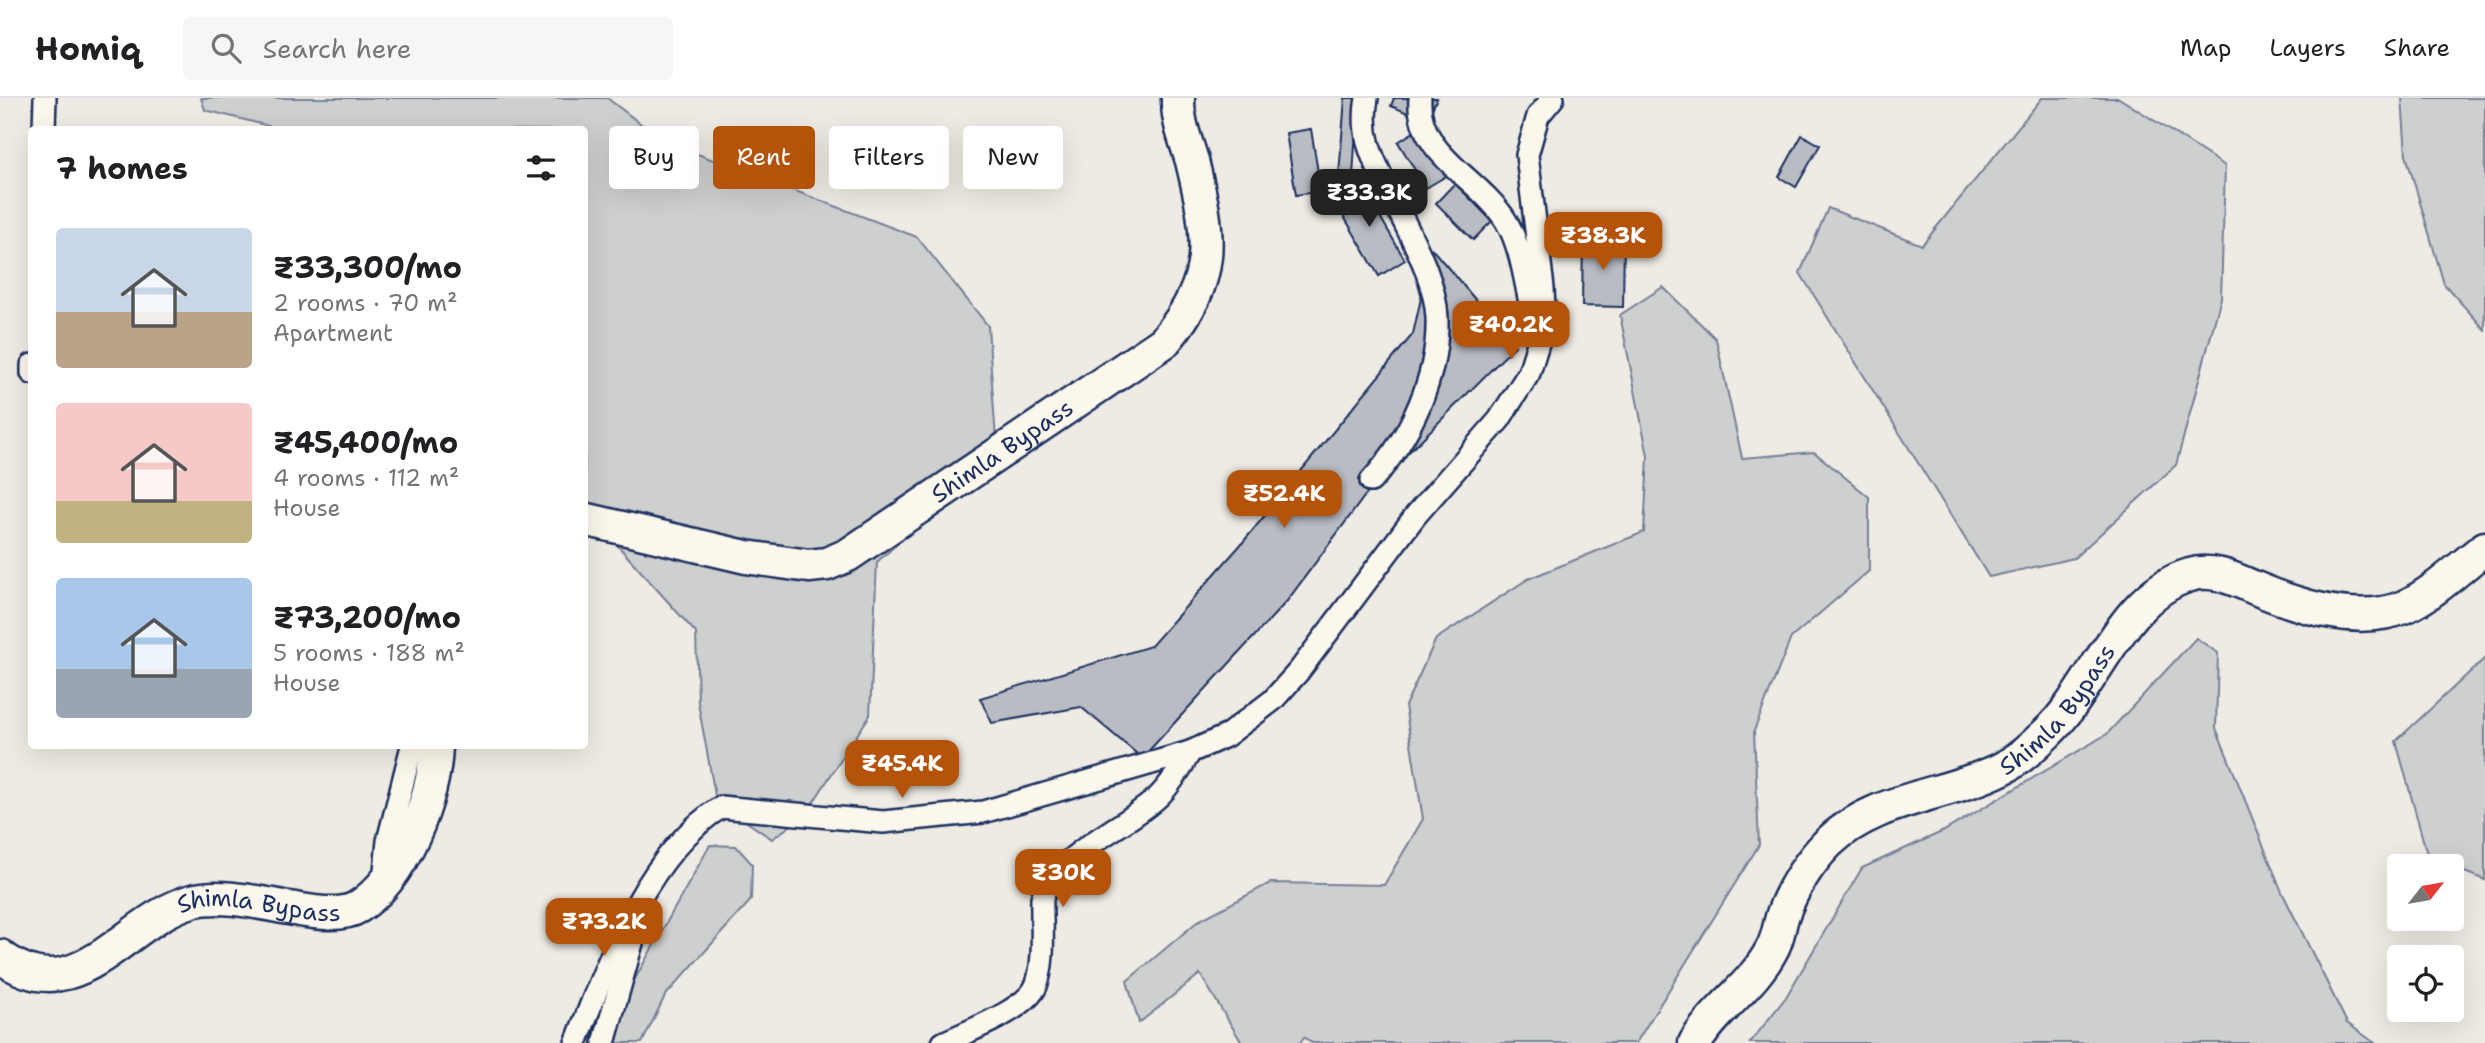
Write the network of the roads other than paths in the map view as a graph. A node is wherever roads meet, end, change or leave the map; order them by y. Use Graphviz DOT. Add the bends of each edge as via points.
graph roads {
  1 [pos="46,98"];
  2 [pos="1178,98"];
  3 [pos="1367,98"];
  4 [pos="1420,98"];
  5 [pos="1553,98"];
  6 [pos="44,126"];
  7 [pos="1539,340"];
  8 [pos="1371,481"];
  9 [pos="588,520"];
  10 [pos="2485,548"];
  11 [pos="411,749"];
  12 [pos="436,749"];
  13 [pos="1190,752"];
  14 [pos="649,886"];
  15 [pos="383,887"];
  16 [pos="0,956"];
  17 [pos="576,1043"];
  18 [pos="604,1043"];
  19 [pos="943,1043"];
  20 [pos="1695,1043"];
  1 -- 6 [label="street"];
  2 -- 9 [label="highway, Shimla Bypass" via="1206,233 1207,264 1187,314 1164,342 848,555 827,564 746,557"];
  3 -- 8 [label="street" via="1364,129 1368,151 1425,268 1437,316 1428,379 1412,422 1395,455"];
  4 -- 7 [label="street" via="1419,117 1425,134 1497,209 1510,229"];
  5 -- 7 [label="street" via="1538,116 1527,155 1543,288"];
  7 -- 13 [label="street" via="1529,373 1499,420 1416,515 1273,700 1226,736"];
  10 -- 20 [label="highway, Shimla Bypass" via="2404,607 2365,615 2302,603 2217,574 2180,578 2140,608 2063,717 2021,755 1991,773 1884,808 1828,843 1794,891 1768,957"];
  11 -- 15 [label="street" via="388,841"];
  12 -- 15 [label="highway, Shimla Bypass" via="431,785 403,855"];
  13 -- 14 [label="street" via="983,812 927,819 883,822 720,807 689,833"];
  13 -- 19 [label="street" via="1157,798 1068,863 1046,887 1039,972 1031,994"];
  14 -- 17 [label="street" via="613,947"];
  14 -- 18 [label="street"];
  15 -- 16 [label="highway, Shimla Bypass" via="358,907 331,915 232,897 189,901 104,955 58,976 27,972"];
}
